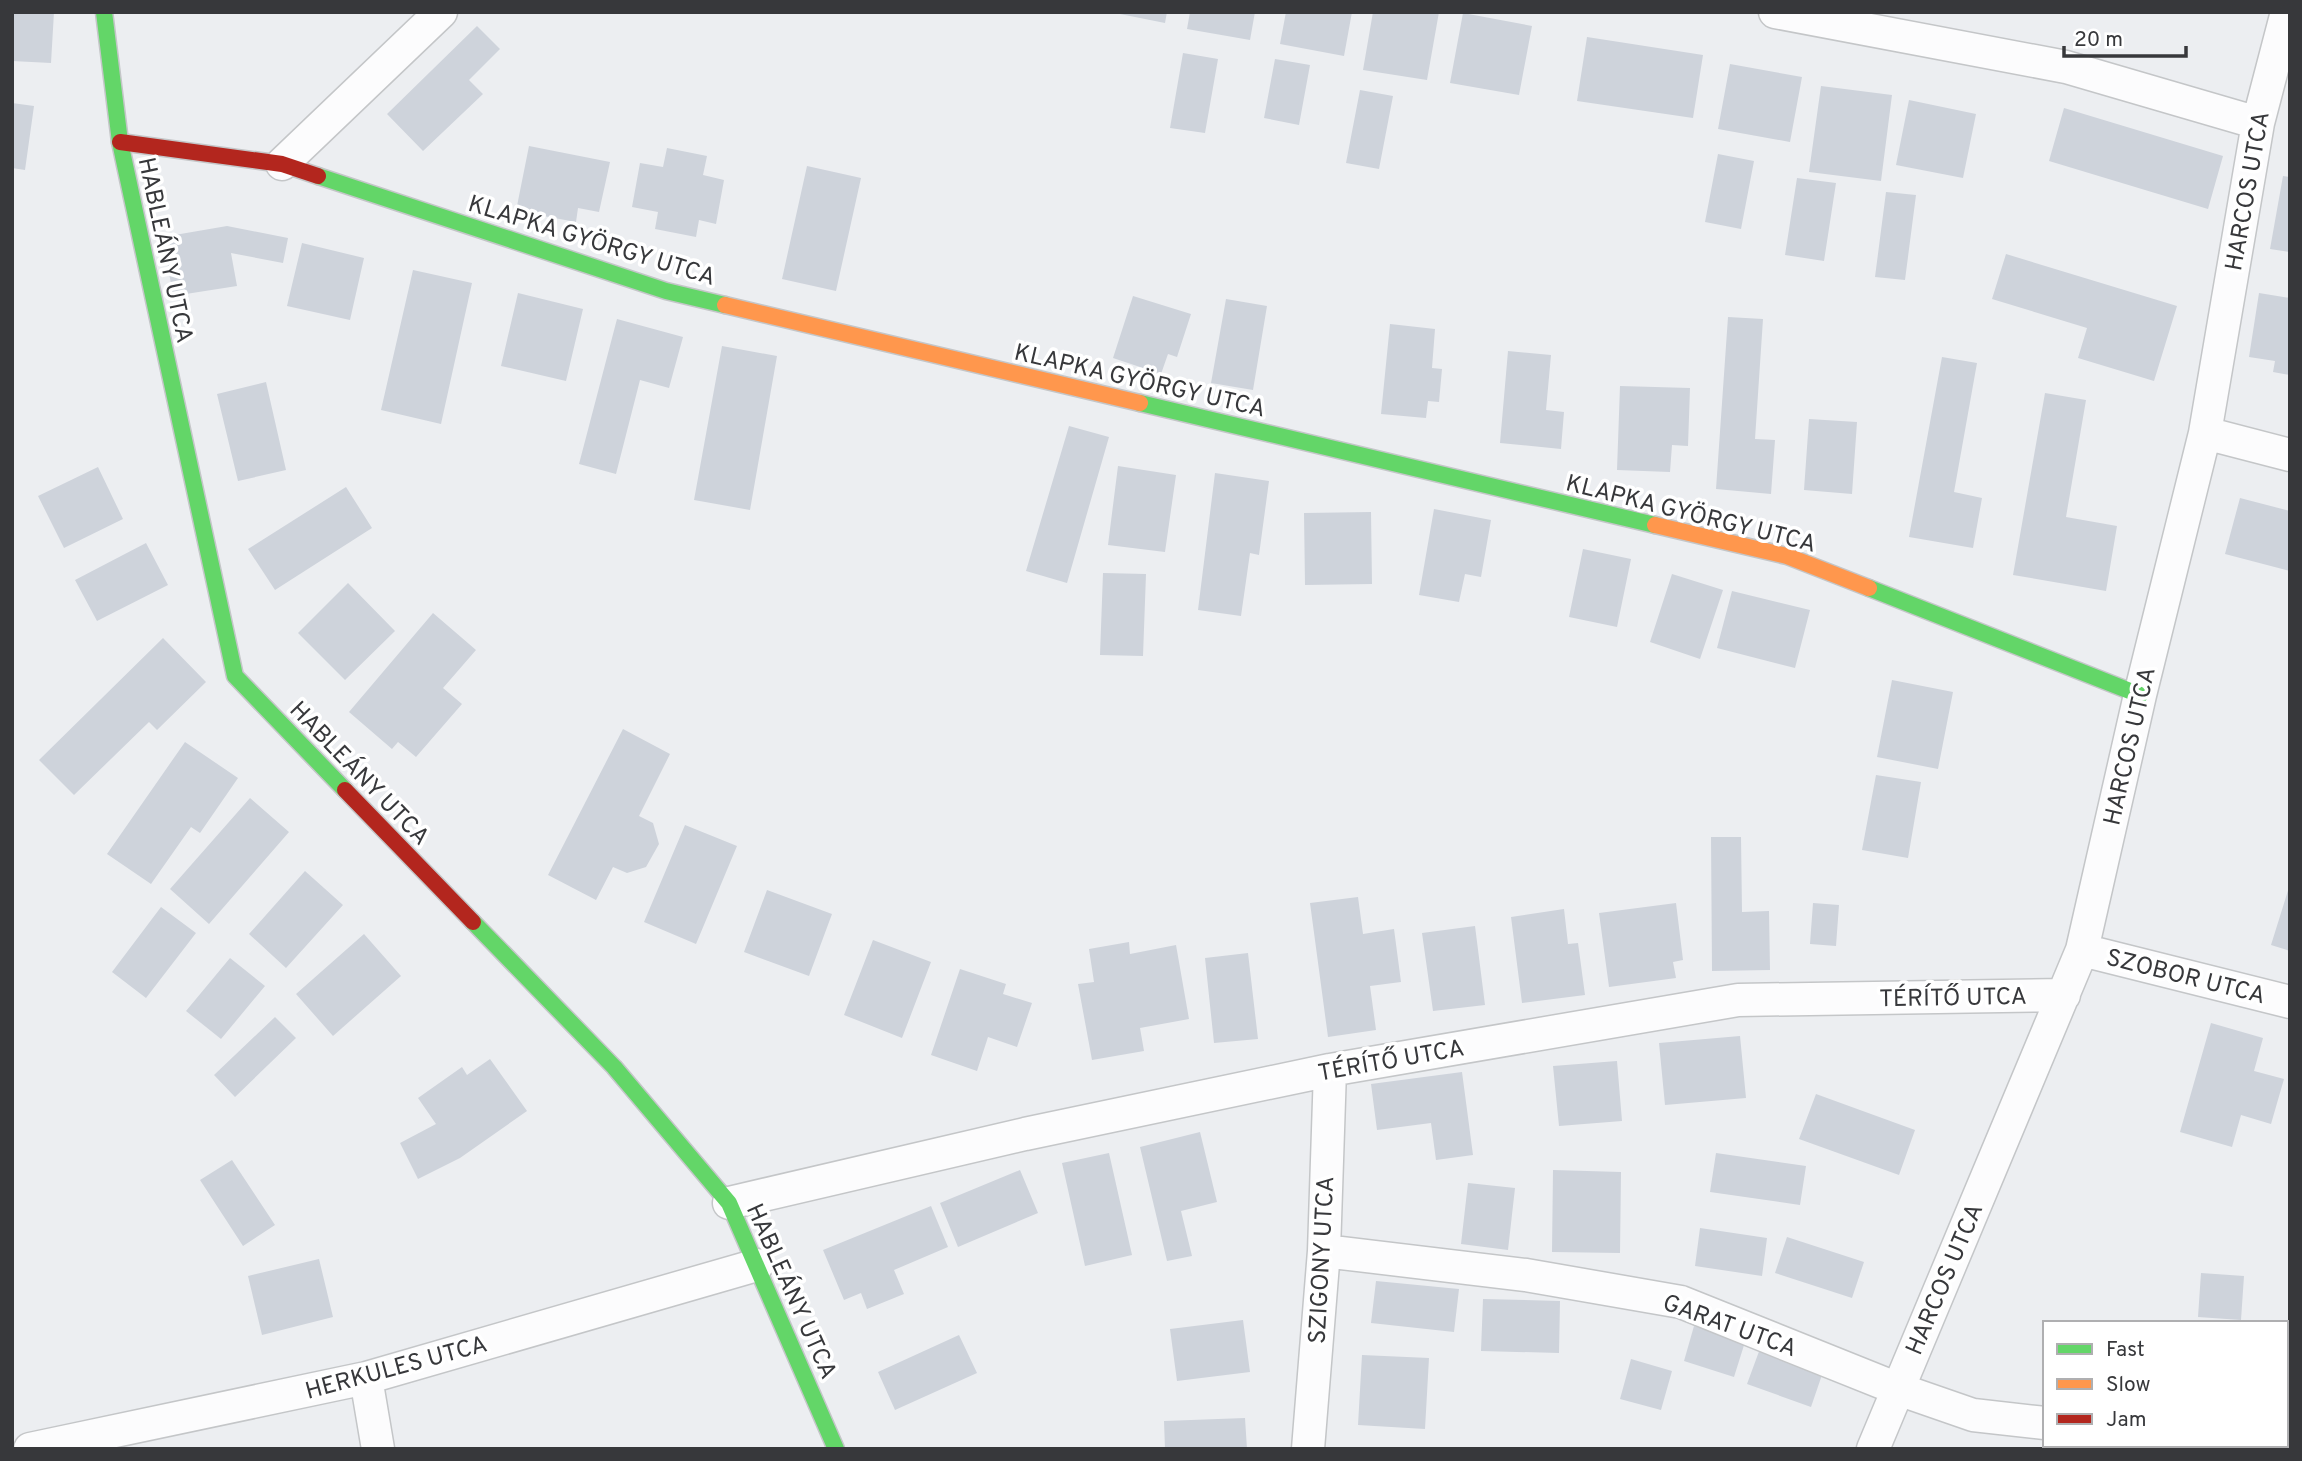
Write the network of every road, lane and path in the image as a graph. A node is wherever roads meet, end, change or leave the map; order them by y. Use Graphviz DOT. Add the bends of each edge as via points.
graph roads {
  1 [pos="103,12"];
  2 [pos="441,12"];
  3 [pos="1774,12"];
  4 [pos="2287,12"];
  5 [pos="2258,122"];
  6 [pos="120,142"];
  7 [pos="282,164"];
  8 [pos="2205,433"];
  9 [pos="2290,455"];
  10 [pos="2140,695"];
  11 [pos="2082,950"];
  12 [pos="2064,995"];
  13 [pos="2290,1002"];
  14 [pos="1330,1070"];
  15 [pos="729,1203"];
  16 [pos="1324,1251"];
  17 [pos="757,1265"];
  18 [pos="366,1378"];
  19 [pos="1898,1389"];
  20 [pos="2043,1423"];
  21 [pos="30,1449"];
  22 [pos="378,1449"];
  23 [pos="836,1449"];
  24 [pos="1308,1449"];
  25 [pos="1873,1449"];
  1 -- 6 [label="street, HABLEÁNY UTCA"];
  2 -- 7 [label="street"];
  3 -- 5 [label="street" via="2066,67"];
  4 -- 5 [label="street, HARCOS UTCA"];
  5 -- 8 [label="street, HARCOS UTCA"];
  6 -- 7 [label="street, KLAPKA GYÖRGY UTCA"];
  6 -- 15 [label="street, HABLEÁNY UTCA" via="235,676 614,1067"];
  7 -- 10 [label="street, KLAPKA GYÖRGY UTCA" via="666,291 1787,556"];
  8 -- 9 [label="street"];
  8 -- 10 [label="street, HARCOS UTCA"];
  10 -- 11 [label="street, HARCOS UTCA"];
  11 -- 12 [label="street, HARCOS UTCA"];
  11 -- 13 [label="street, SZOBOR UTCA"];
  12 -- 14 [label="street, TÉRÍTŐ UTCA" via="1738,1000"];
  12 -- 19 [label="street, HARCOS UTCA"];
  14 -- 15 [label="street, TÉRÍTŐ UTCA"];
  14 -- 16 [label="street, SZIGONY UTCA"];
  15 -- 17 [label="street, HABLEÁNY UTCA"];
  16 -- 19 [label="street, GARAT UTCA" via="1526,1275 1681,1302"];
  16 -- 24 [label="street, SZIGONY UTCA"];
  17 -- 18 [label="street, HERKULES UTCA"];
  17 -- 23 [label="street, HABLEÁNY UTCA"];
  18 -- 21 [label="street, HERKULES UTCA"];
  18 -- 22 [label="street"];
  19 -- 20 [label="street, GARAT UTCA" via="1973,1415"];
  19 -- 25 [label="street, HARCOS UTCA"];
}
